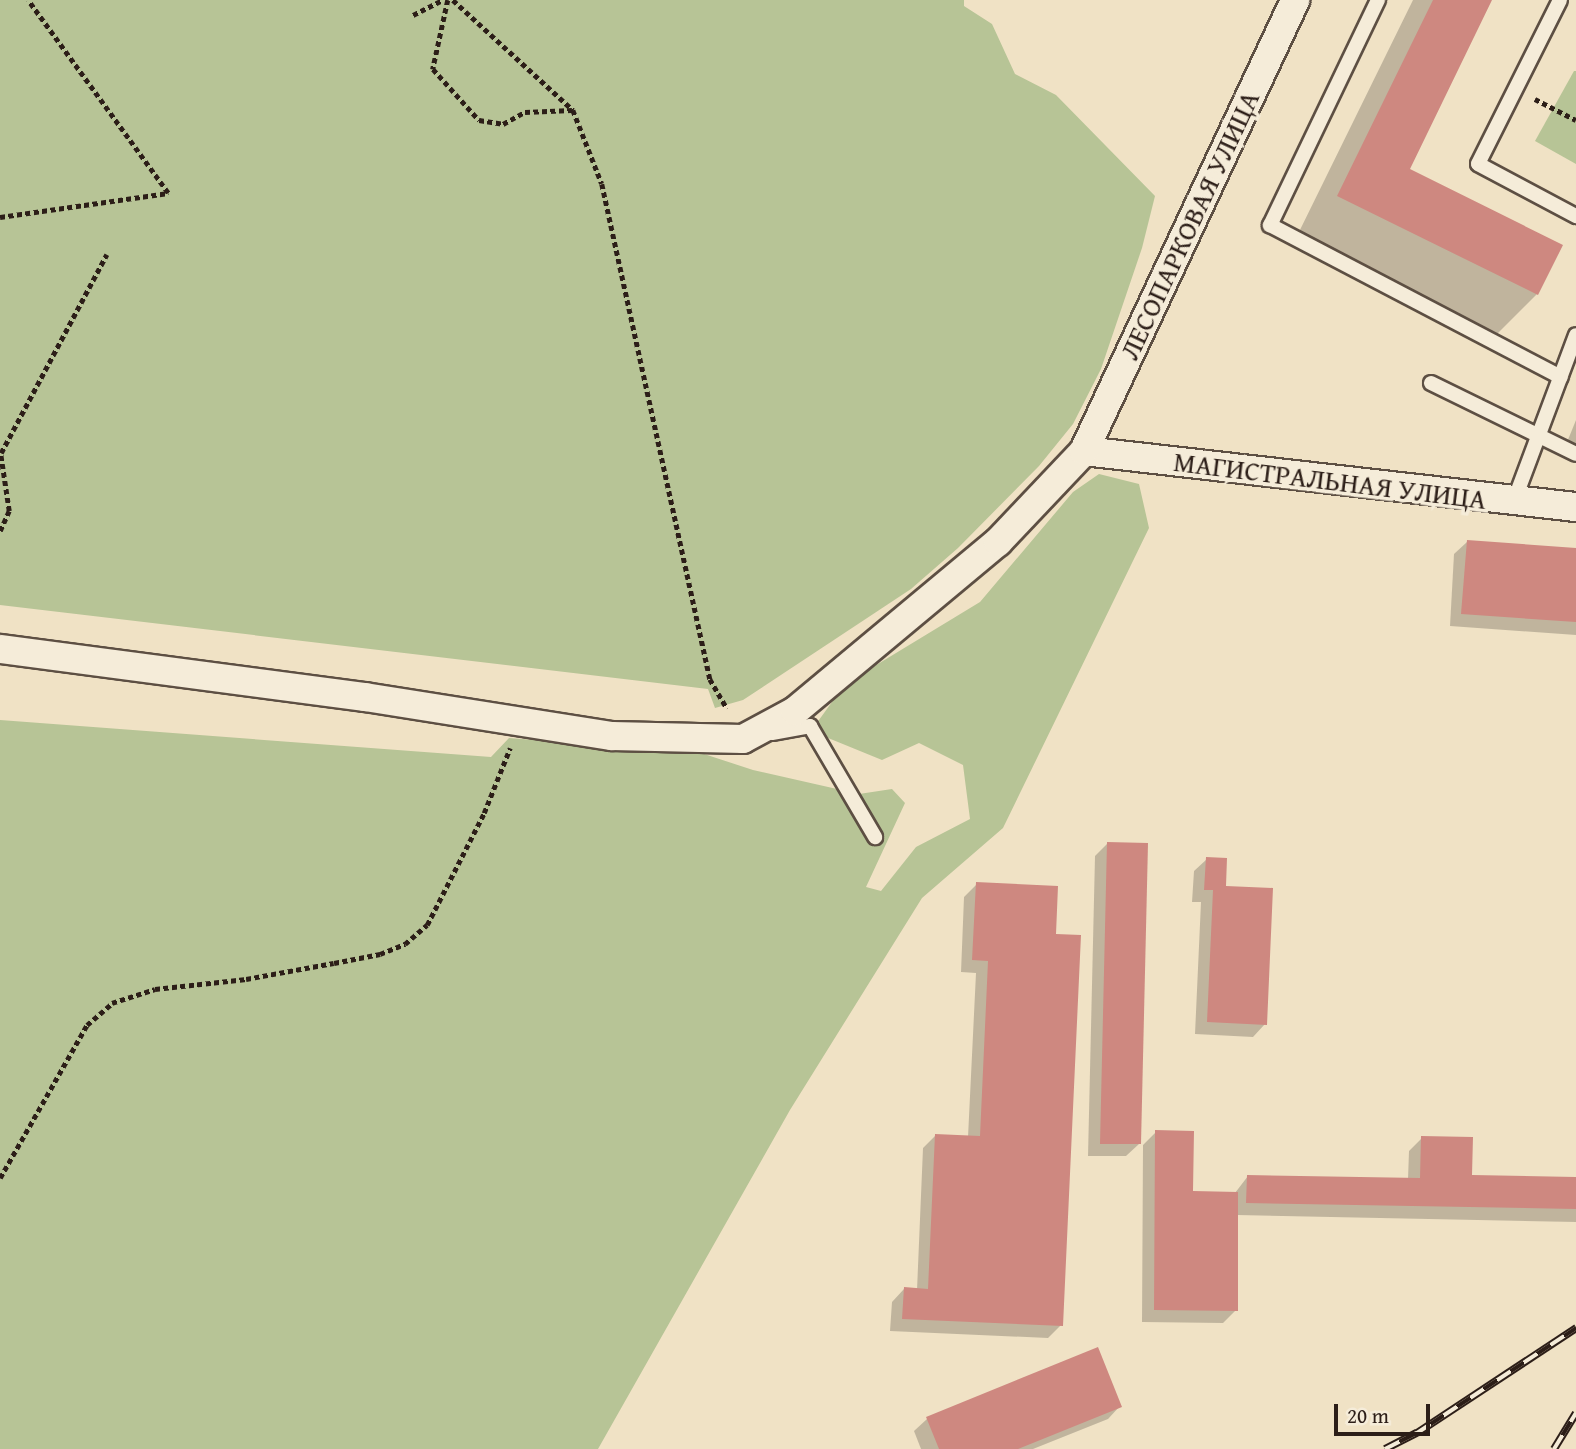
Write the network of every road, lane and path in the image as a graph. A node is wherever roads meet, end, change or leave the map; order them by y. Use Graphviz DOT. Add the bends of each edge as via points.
graph roads {
  1 [pos="28,0"];
  2 [pos="442,0"];
  3 [pos="451,0"];
  4 [pos="1295,0"];
  5 [pos="1378,0"];
  6 [pos="1560,0"];
  7 [pos="413,15"];
  8 [pos="1516,89"];
  9 [pos="573,110"];
  10 [pos="1576,120"];
  11 [pos="1576,216"];
  12 [pos="0,217"];
  13 [pos="107,254"];
  14 [pos="1576,335"];
  15 [pos="1561,377"];
  16 [pos="1431,383"];
  17 [pos="1538,437"];
  18 [pos="1084,451"];
  19 [pos="1,452"];
  20 [pos="1576,454"];
  21 [pos="1514,501"];
  22 [pos="1576,507"];
  23 [pos="0,531"];
  24 [pos="0,649"];
  25 [pos="710,679"];
  26 [pos="520,722"];
  27 [pos="743,739"];
  28 [pos="875,837"];
  29 [pos="0,1178"];
  1 -- 12 [label="path" via="168,193"];
  2 -- 7 [label="path"];
  3 -- 9 [label="path"];
  3 -- 9 [label="path" via="433,69 478,120 503,124 525,112"];
  4 -- 18 [label="street, ЛЕСОПАРКОВАЯ УЛИЦА"];
  5 -- 15 [label="lane" via="1270,225"];
  6 -- 8 [label="lane"];
  8 -- 10 [label="path"];
  8 -- 11 [label="lane" via="1478,164"];
  9 -- 25 [label="path" via="602,184"];
  13 -- 19 [label="path"];
  14 -- 15 [label="lane"];
  15 -- 17 [label="lane"];
  16 -- 17 [label="lane"];
  17 -- 20 [label="lane"];
  17 -- 21 [label="lane"];
  18 -- 21 [label="street, МАГИСТРАЛЬНАЯ УЛИЦА"];
  18 -- 27 [label="street, ЛЕСОПАРКОВАЯ УЛИЦА" via="998,542 795,711"];
  19 -- 23 [label="path" via="9,511"];
  21 -- 22 [label="street, МАГИСТРАЛЬНАЯ УЛИЦА"];
  24 -- 26 [label="street"];
  26 -- 27 [label="street" via="612,736"];
  26 -- 29 [label="path" via="484,813 427,925 405,944 380,954 246,979 155,989 112,1003 87,1025"];
  27 -- 28 [label="lane" via="810,726"];
}
